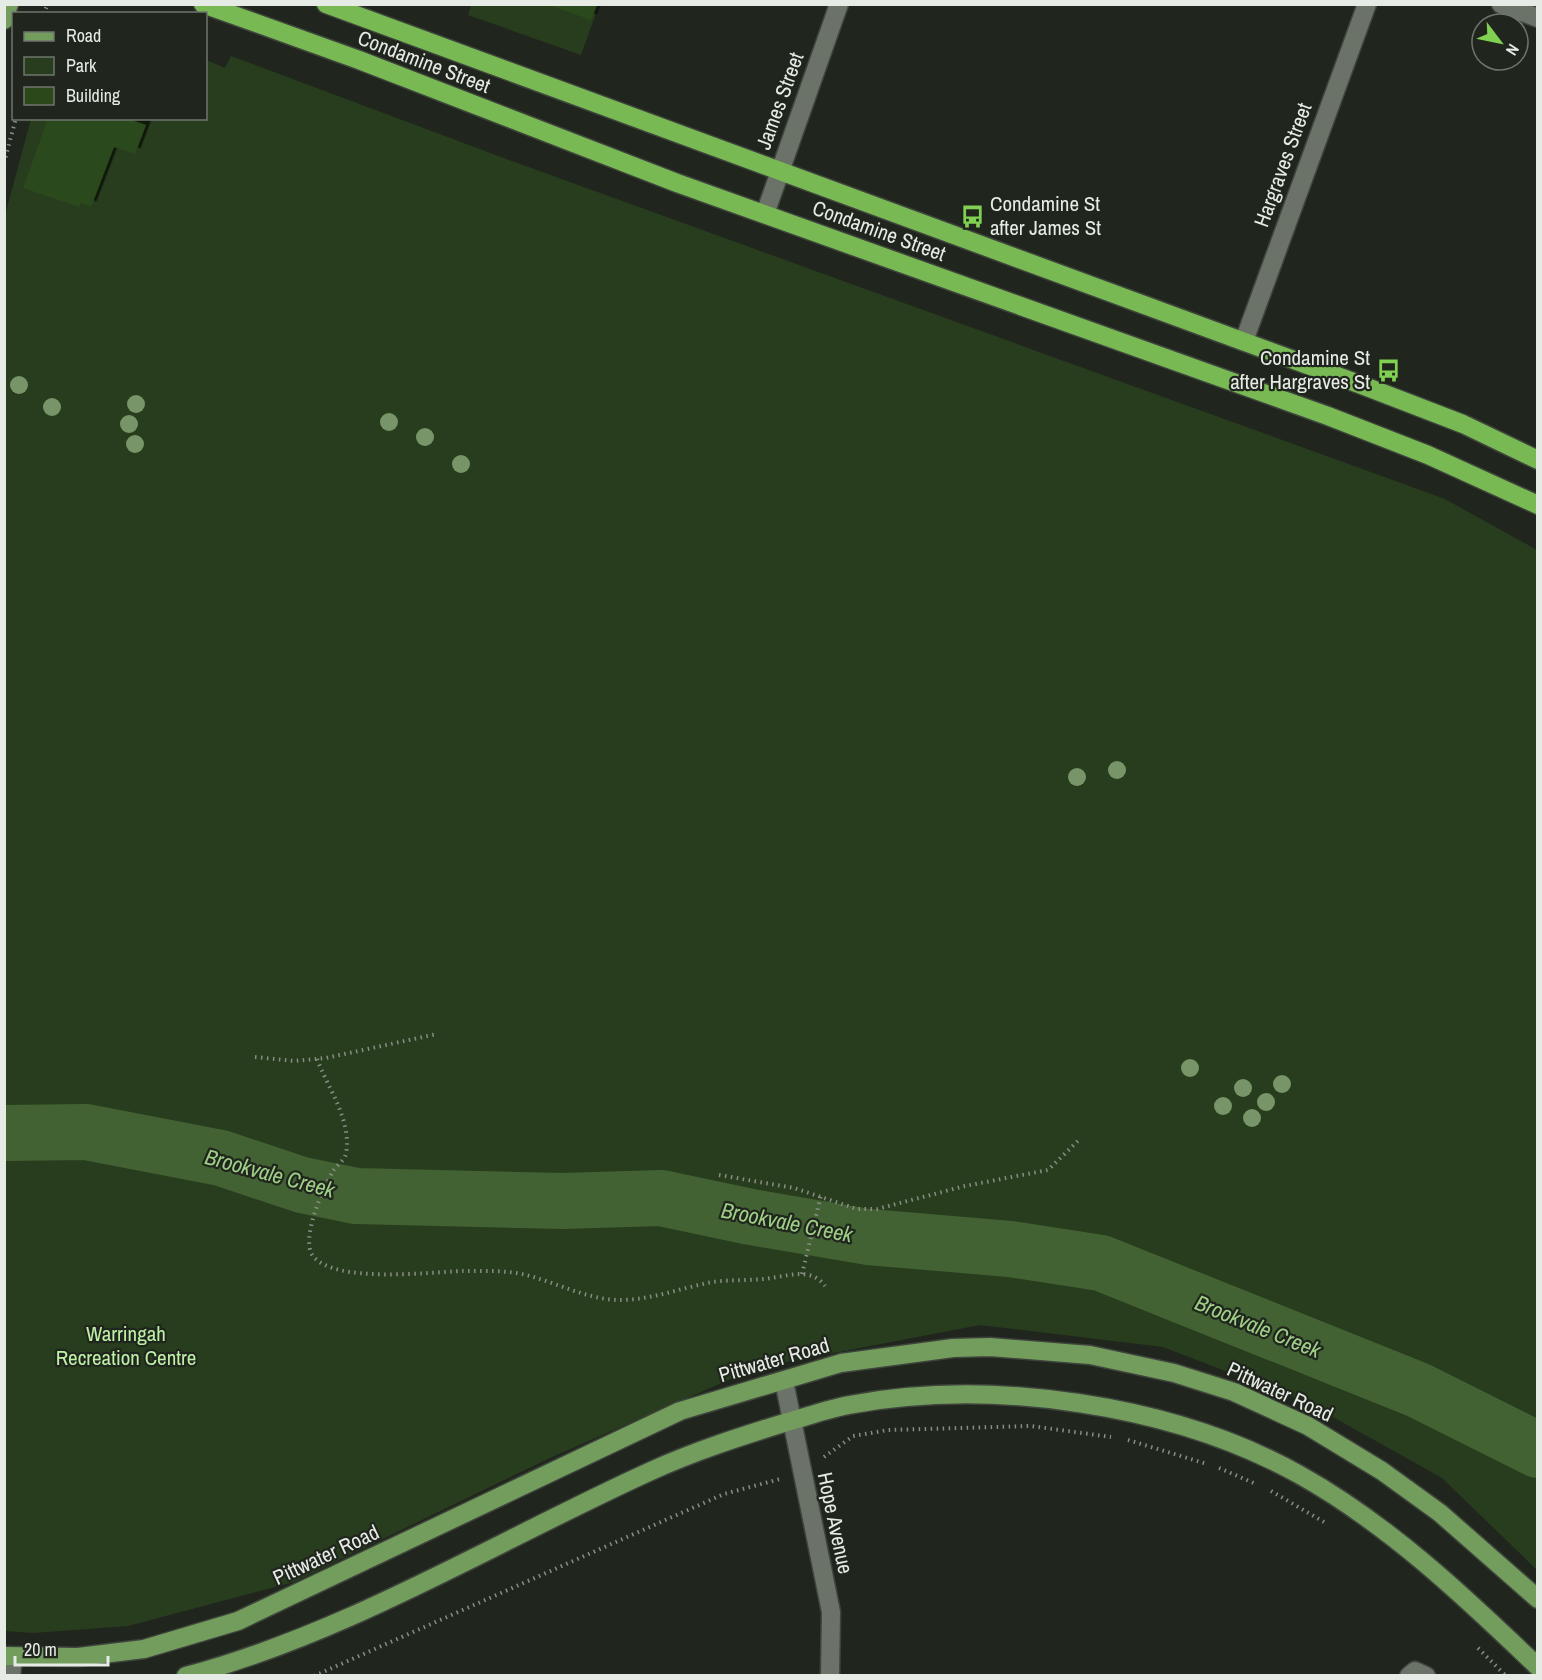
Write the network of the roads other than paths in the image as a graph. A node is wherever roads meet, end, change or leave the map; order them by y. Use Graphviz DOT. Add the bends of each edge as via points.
graph roads {
  1 [pos="9,4"];
  2 [pos="203,4"];
  3 [pos="326,4"];
  4 [pos="838,4"];
  5 [pos="1367,4"];
  6 [pos="1501,4"];
  7 [pos="1538,18"];
  8 [pos="4,20"];
  9 [pos="779,172"];
  10 [pos="765,214"];
  11 [pos="1244,341"];
  12 [pos="1538,460"];
  13 [pos="1538,506"];
  14 [pos="784,1381"];
  15 [pos="793,1420"];
  16 [pos="1538,1599"];
  17 [pos="9,1663"];
  18 [pos="1538,1667"];
  19 [pos="186,1676"];
  20 [pos="830,1676"];
  21 [pos="1409,1676"];
  22 [pos="1426,1676"];
  1 -- 8 [label="main road"];
  2 -- 10 [label="highway, Condamine Street"];
  3 -- 9 [label="highway, Condamine Street"];
  4 -- 9 [label="street, James Street"];
  5 -- 11 [label="street, Hargraves Street"];
  6 -- 7 [label="street"];
  9 -- 10 [label="street, James Street"];
  9 -- 11 [label="highway, Condamine Street"];
  10 -- 13 [label="highway, Condamine Street" via="1328,416 1428,455"];
  11 -- 12 [label="highway, Condamine Street" via="1463,424"];
  14 -- 15 [label="street, Hope Avenue"];
  14 -- 16 [label="main road, Pittwater Road" via="841,1363 990,1347 1090,1355 1174,1373 1234,1392 1308,1426 1382,1471 1440,1513"];
  14 -- 17 [label="main road, Pittwater Road" via="680,1411 238,1621 144,1649"];
  15 -- 18 [label="main road" via="847,1405 899,1398 979,1395 1059,1400 1135,1414 1202,1433 1250,1450 1300,1475 1366,1516 1422,1559"];
  15 -- 19 [label="main road" via="712,1445 650,1471 329,1626"];
  15 -- 20 [label="street, Hope Avenue" via="831,1612"];
  21 -- 22 [label="street" via="1415,1671"];
}
